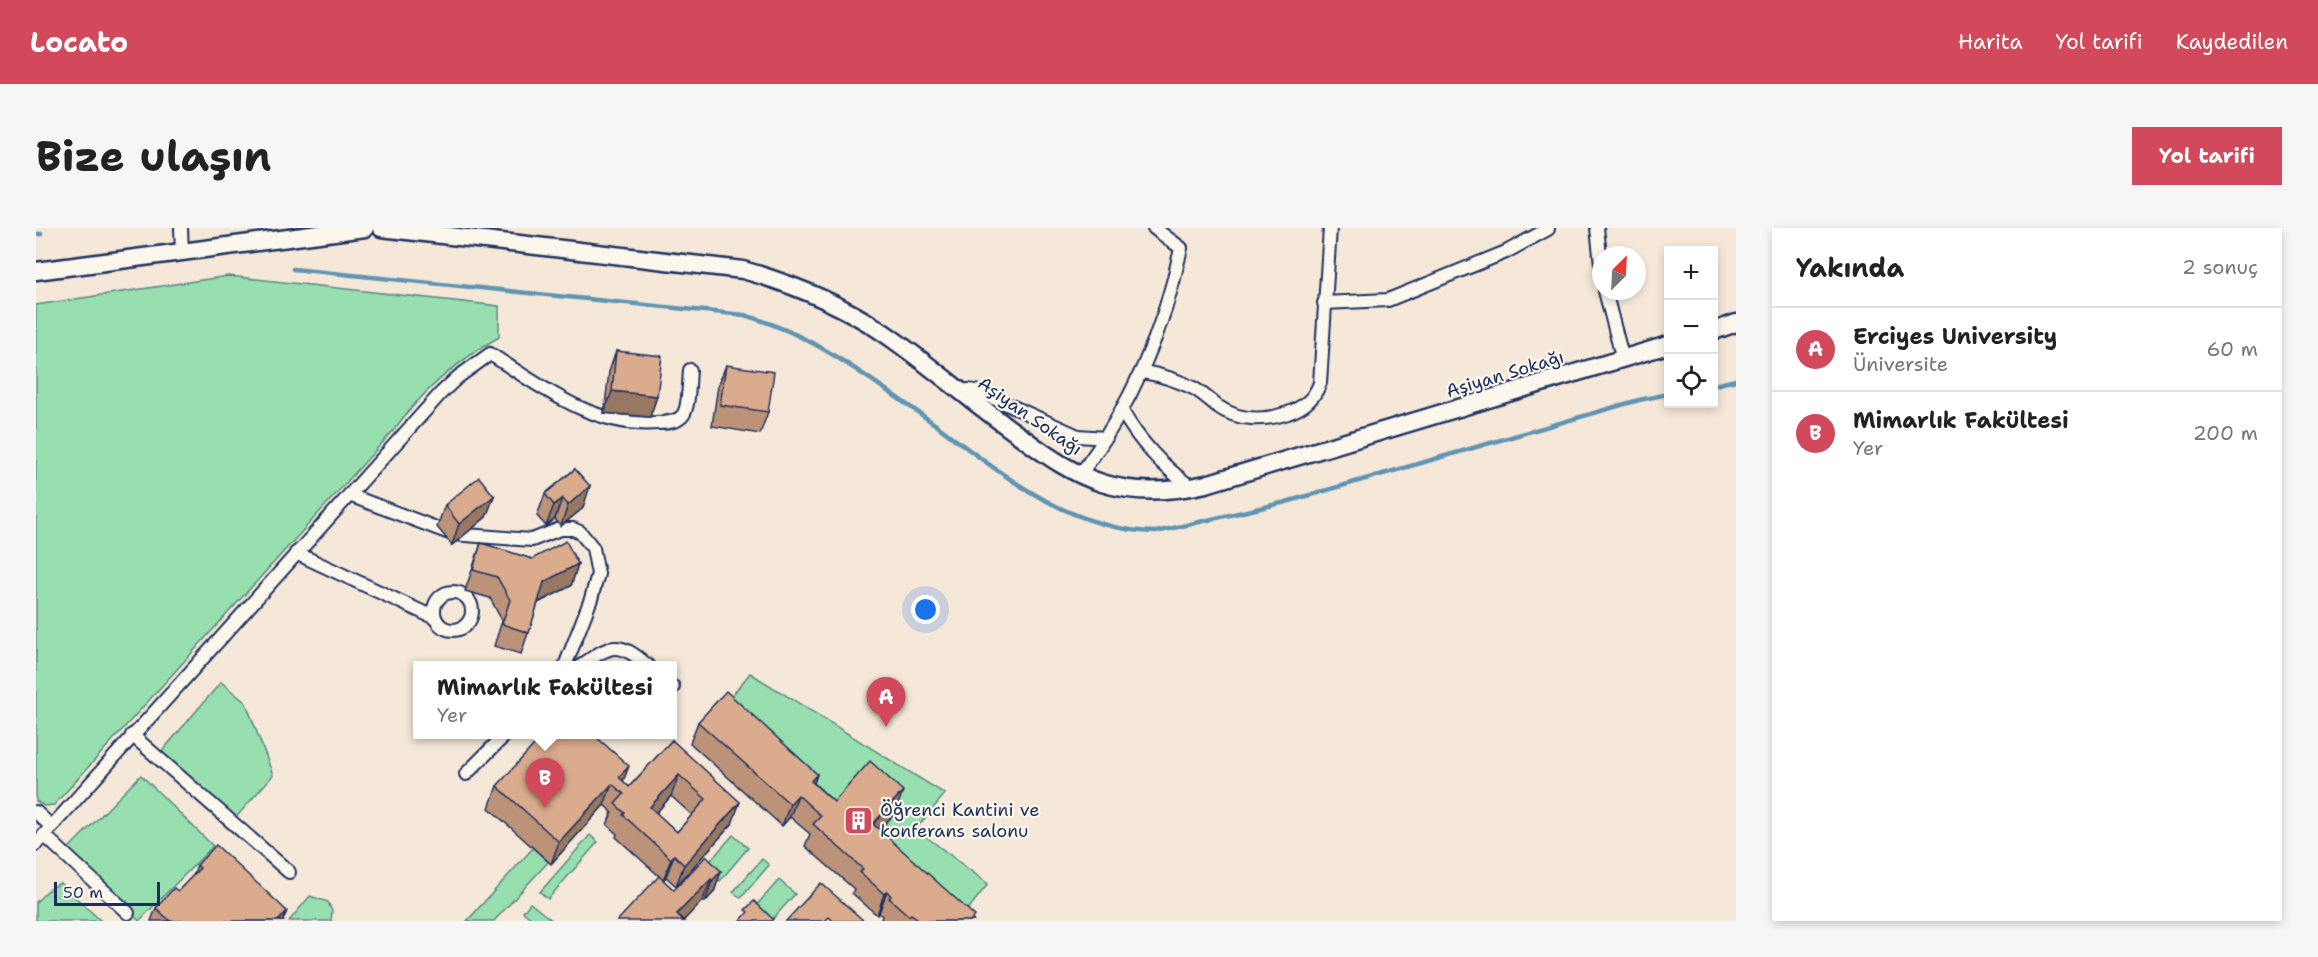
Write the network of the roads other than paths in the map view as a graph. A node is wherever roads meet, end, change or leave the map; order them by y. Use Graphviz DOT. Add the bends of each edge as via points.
graph roads {
  1 [pos="181,228"];
  2 [pos="365,228"];
  3 [pos="381,228"];
  4 [pos="1154,228"];
  5 [pos="1330,228"];
  6 [pos="1547,228"];
  7 [pos="1597,228"];
  8 [pos="1599,246"];
  9 [pos="182,252"];
  10 [pos="36,271"];
  11 [pos="1607,300"];
  12 [pos="1324,303"];
  13 [pos="1736,323"];
  14 [pos="1718,329"];
  15 [pos="1664,346"];
  16 [pos="1623,360"];
  17 [pos="690,370"];
  18 [pos="1143,372"];
  19 [pos="960,391"];
  20 [pos="1122,411"];
  21 [pos="1106,438"];
  22 [pos="1080,475"];
  23 [pos="1191,487"];
  24 [pos="349,495"];
  25 [pos="296,553"];
  26 [pos="435,618"];
  27 [pos="567,661"];
  28 [pos="588,661"];
  29 [pos="642,661"];
  30 [pos="132,735"];
  31 [pos="502,739"];
  32 [pos="466,774"];
  33 [pos="36,812"];
  34 [pos="43,835"];
  35 [pos="289,872"];
  36 [pos="128,914"];
  1 -- 9 [label="street"];
  2 -- 9 [label="street"];
  3 -- 19 [label="street, Aşiyan Sokağı" via="743,270 766,276 858,316"];
  4 -- 18 [label="street" via="1181,248 1166,311"];
  5 -- 12 [label="street"];
  6 -- 12 [label="street" via="1506,252 1388,300"];
  7 -- 8 [label="street"];
  9 -- 10 [label="street"];
  11 -- 16 [label="street"];
  12 -- 18 [label="street" via="1320,382 1308,402 1291,412 1269,418 1239,416 1185,384"];
  13 -- 14 [label="street"];
  15 -- 16 [label="street, Aşiyan Sokağı"];
  16 -- 23 [label="street, Aşiyan Sokağı"];
  17 -- 24 [label="street" via="682,416 661,423 635,423 574,407 490,354 441,393"];
  18 -- 20 [label="street"];
  19 -- 21 [label="street" via="981,392 1078,436"];
  19 -- 22 [label="street, Aşiyan Sokağı" via="1021,438"];
  20 -- 21 [label="street"];
  20 -- 23 [label="street" via="1144,446"];
  21 -- 22 [label="street"];
  22 -- 23 [label="street, Aşiyan Sokağı" via="1141,491"];
  24 -- 25 [label="street"];
  24 -- 27 [label="street" via="452,534 532,540 560,529 580,532 593,548 598,574"];
  25 -- 26 [label="street"];
  25 -- 30 [label="street"];
  28 -- 29 [label="street" via="602,650 615,647 628,649"];
  30 -- 34 [label="street"];
  30 -- 35 [label="street"];
  31 -- 32 [label="street"];
  33 -- 34 [label="street"];
  34 -- 36 [label="street"];
}
